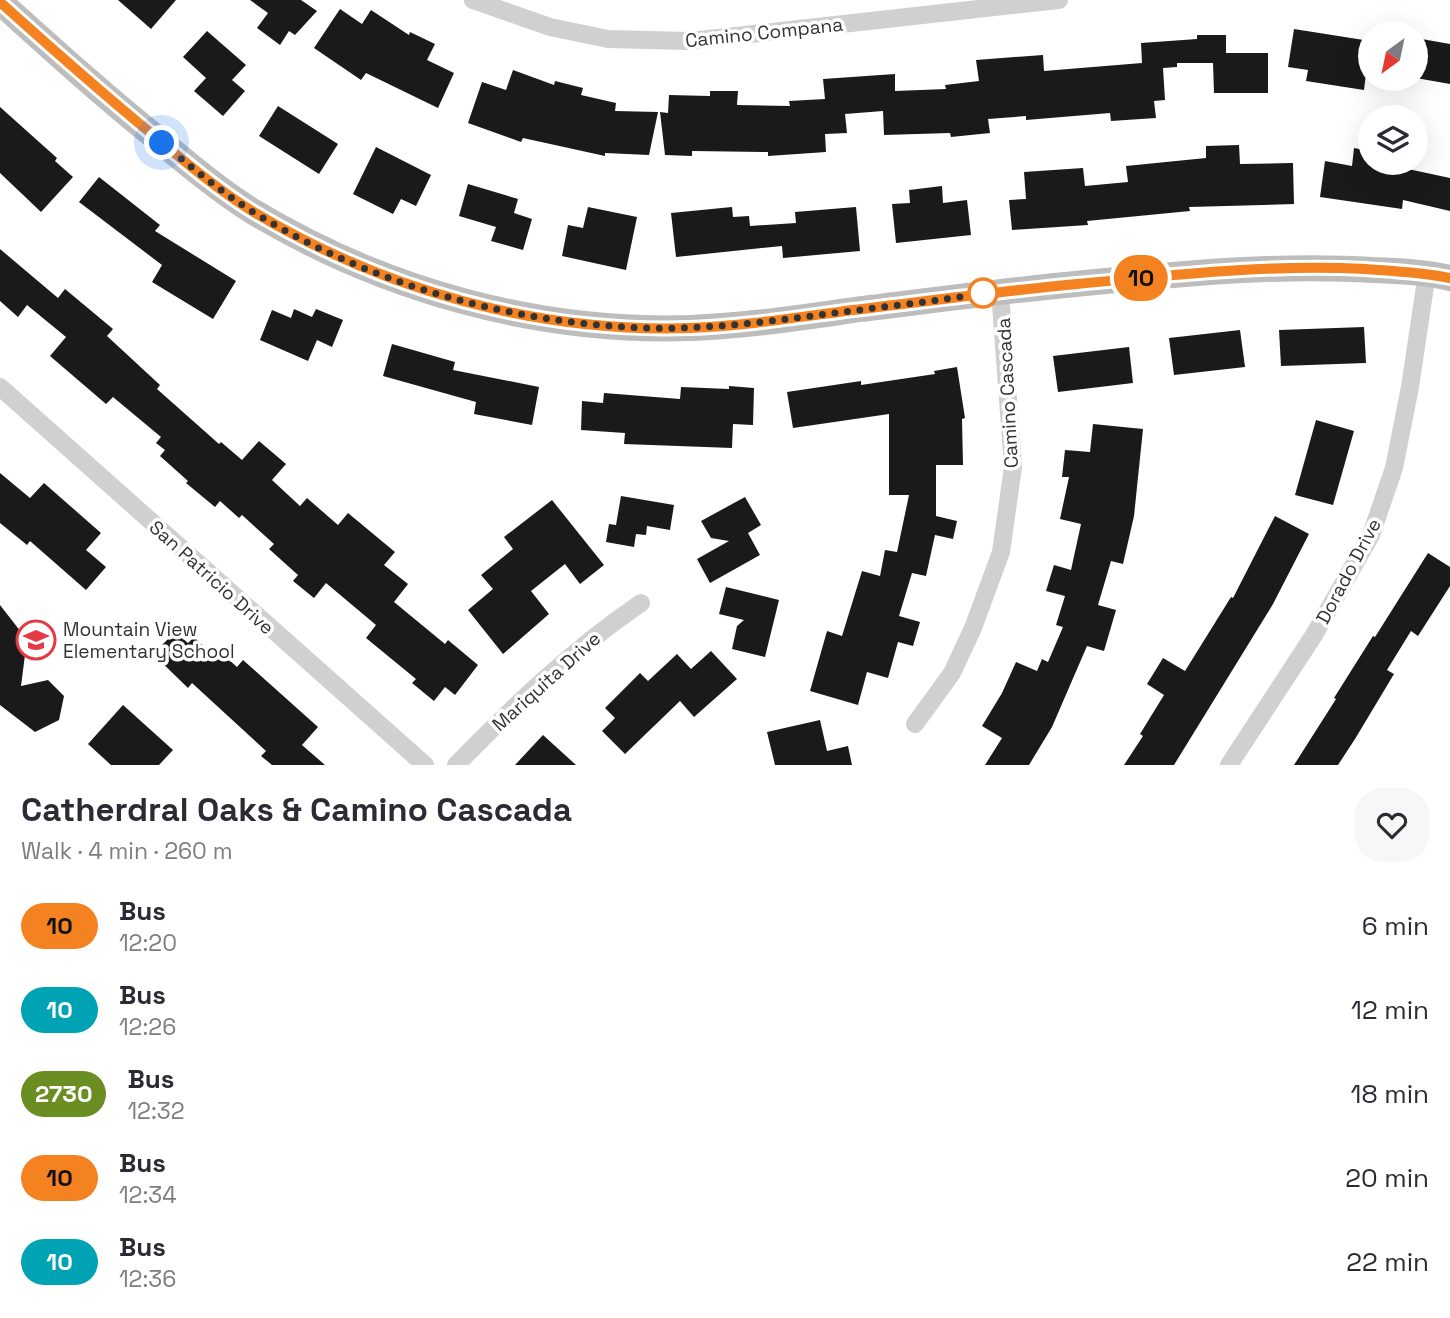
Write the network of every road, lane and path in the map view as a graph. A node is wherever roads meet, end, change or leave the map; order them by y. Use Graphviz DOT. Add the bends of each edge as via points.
graph roads {
  1 [pos="472,0"];
  2 [pos="1059,0"];
  3 [pos="0,2"];
  4 [pos="1439,275"];
  5 [pos="1000,291"];
  6 [pos="0,387"];
  7 [pos="641,603"];
  8 [pos="915,724"];
  9 [pos="425,765"];
  10 [pos="456,765"];
  11 [pos="1229,765"];
  1 -- 2 [label="street, Camino Compana" via="550,27 608,38 690,41"];
  3 -- 5 [label="main road" via="107,98 250,210 316,246 403,284 499,312 646,328 692,328"];
  4 -- 5 [label="main road" via="1265,268"];
  4 -- 11 [label="street, Dorado Drive" via="1394,468 1371,535 1314,635"];
  5 -- 8 [label="street, Camino Cascada" via="1013,467 1001,552 974,628 952,673"];
  6 -- 9 [label="street, San Patricio Drive"];
  7 -- 10 [label="street, Mariquita Drive" via="566,659"];
}
